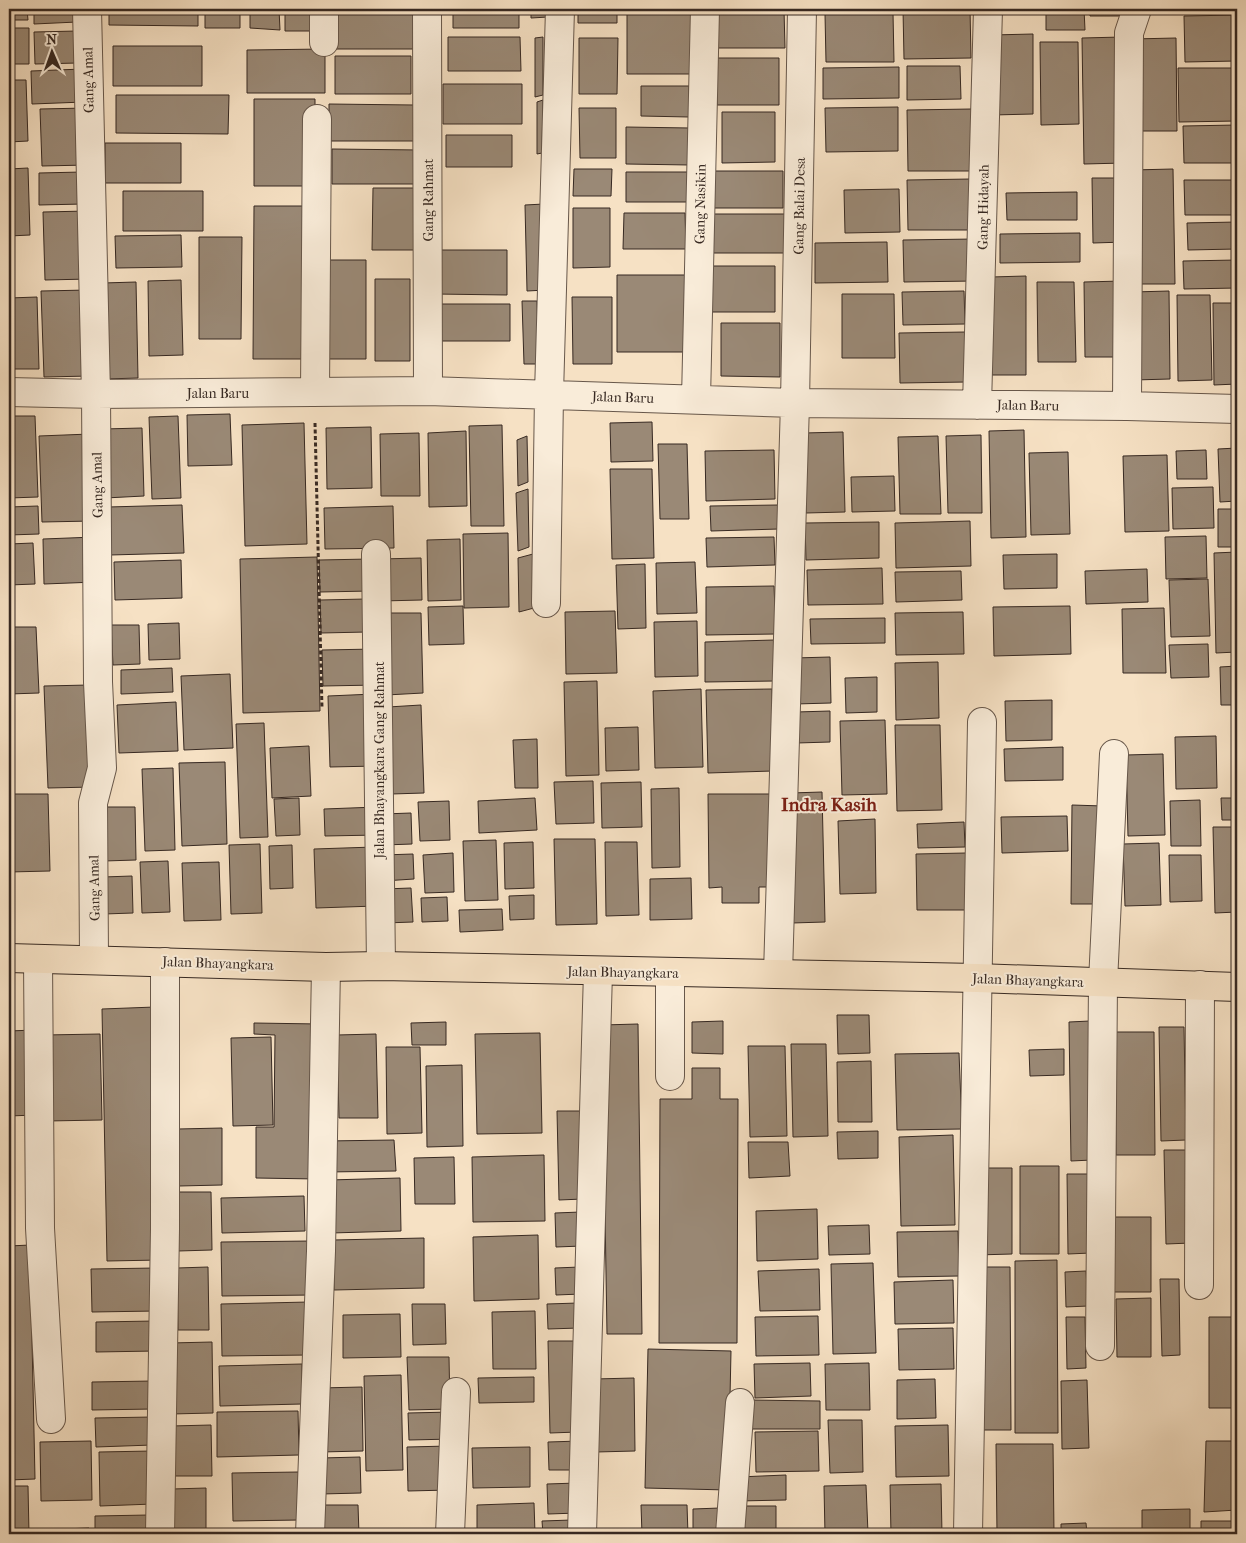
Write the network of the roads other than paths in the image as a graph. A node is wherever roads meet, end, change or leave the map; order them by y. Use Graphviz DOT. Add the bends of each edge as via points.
graph roads {
  1 [pos="86,9"];
  2 [pos="324,9"];
  3 [pos="427,9"];
  4 [pos="560,9"];
  5 [pos="705,9"];
  6 [pos="802,9"];
  7 [pos="988,9"];
  8 [pos="1137,9"];
  9 [pos="324,42"];
  10 [pos="317,119"];
  11 [pos="428,391"];
  12 [pos="9,392"];
  13 [pos="314,392"];
  14 [pos="96,394"];
  15 [pos="549,394"];
  16 [pos="696,399"];
  17 [pos="795,403"];
  18 [pos="977,405"];
  19 [pos="1127,406"];
  20 [pos="1237,410"];
  21 [pos="376,554"];
  22 [pos="546,603"];
  23 [pos="982,722"];
  24 [pos="1114,754"];
  25 [pos="9,958"];
  26 [pos="38,959"];
  27 [pos="94,960"];
  28 [pos="165,962"];
  29 [pos="381,966"];
  30 [pos="326,967"];
  31 [pos="598,972"];
  32 [pos="670,973"];
  33 [pos="778,974"];
  34 [pos="977,978"];
  35 [pos="1103,982"];
  36 [pos="1200,985"];
  37 [pos="1237,987"];
  38 [pos="670,1076"];
  39 [pos="1199,1285"];
  40 [pos="1100,1346"];
  41 [pos="456,1392"];
  42 [pos="740,1403"];
  43 [pos="51,1419"];
  44 [pos="160,1534"];
  45 [pos="310,1534"];
  46 [pos="450,1534"];
  47 [pos="582,1534"];
  48 [pos="730,1534"];
  49 [pos="968,1534"];
  1 -- 14 [label="street, Gang Amal"];
  2 -- 9 [label="street"];
  3 -- 11 [label="street, Gang Rahmat"];
  4 -- 15 [label="street"];
  5 -- 16 [label="street, Gang Nasikin"];
  6 -- 17 [label="street, Gang Balai Desa"];
  7 -- 18 [label="street, Gang Hidayah"];
  8 -- 19 [label="street" via="1128,34"];
  10 -- 13 [label="street"];
  11 -- 13 [label="street, Jalan Baru"];
  11 -- 15 [label="street, Jalan Baru"];
  12 -- 14 [label="street, Jalan Baru"];
  13 -- 14 [label="street, Jalan Baru"];
  14 -- 27 [label="street, Gang Amal" via="98,682 102,768 92,802"];
  15 -- 16 [label="street, Jalan Baru"];
  15 -- 22 [label="street"];
  16 -- 17 [label="street, Jalan Baru"];
  17 -- 18 [label="street, Jalan Baru"];
  17 -- 33 [label="street, Gang Balai Desa"];
  18 -- 19 [label="street, Jalan Baru"];
  19 -- 20 [label="street, Jalan Baru"];
  21 -- 29 [label="street, Jalan Bhayangkara Gang Rahmat"];
  23 -- 34 [label="street"];
  24 -- 35 [label="street"];
  25 -- 26 [label="main road, Jalan Bhayangkara"];
  26 -- 27 [label="main road, Jalan Bhayangkara"];
  26 -- 43 [label="street" via="40,1228"];
  27 -- 28 [label="main road, Jalan Bhayangkara"];
  28 -- 30 [label="main road, Jalan Bhayangkara"];
  28 -- 44 [label="street" via="166,1229"];
  29 -- 30 [label="main road, Jalan Bhayangkara"];
  29 -- 31 [label="main road, Jalan Bhayangkara"];
  30 -- 45 [label="street" via="321,1251"];
  31 -- 32 [label="main road, Jalan Bhayangkara"];
  31 -- 47 [label="street"];
  32 -- 33 [label="main road, Jalan Bhayangkara"];
  32 -- 38 [label="street"];
  33 -- 34 [label="main road, Jalan Bhayangkara"];
  34 -- 35 [label="main road, Jalan Bhayangkara"];
  34 -- 49 [label="street"];
  35 -- 36 [label="main road, Jalan Bhayangkara"];
  35 -- 40 [label="street"];
  36 -- 37 [label="main road, Jalan Bhayangkara"];
  36 -- 39 [label="street"];
  41 -- 46 [label="street"];
  42 -- 48 [label="street"];
}
